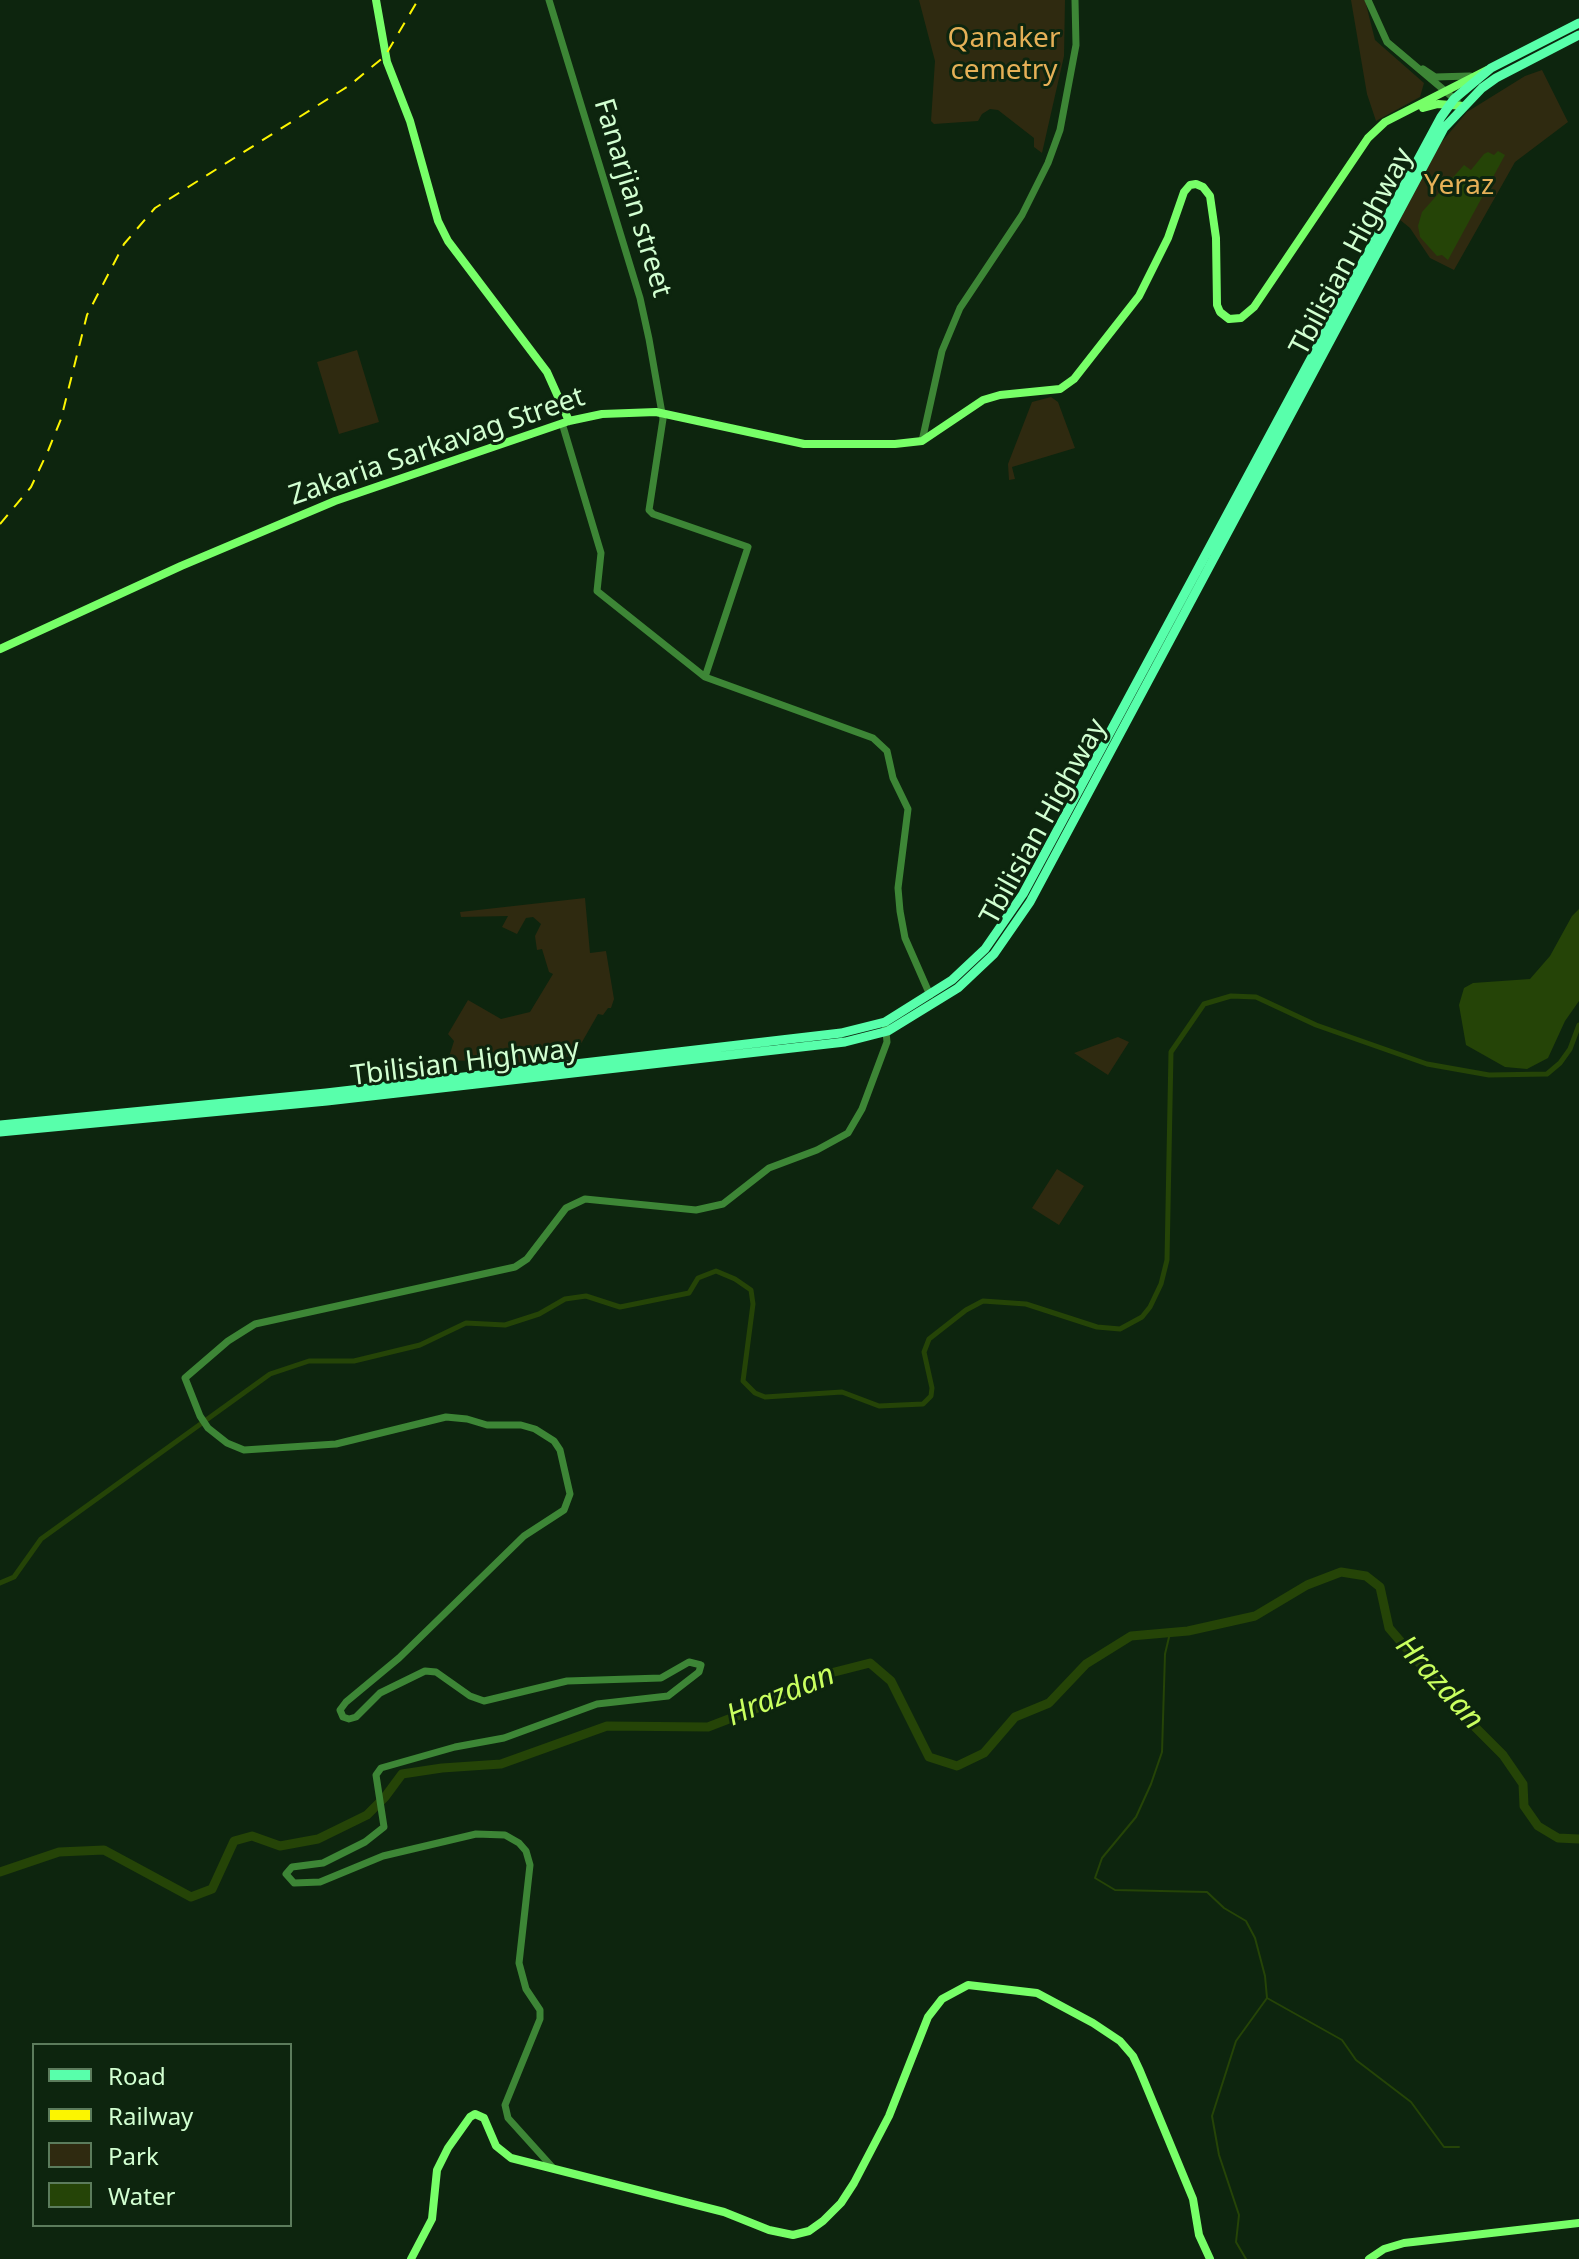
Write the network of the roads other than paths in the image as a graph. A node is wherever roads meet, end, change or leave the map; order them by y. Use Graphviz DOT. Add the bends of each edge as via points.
graph roads {
  1 [pos="376,0"];
  2 [pos="549,0"];
  3 [pos="1076,0"];
  4 [pos="1370,0"];
  5 [pos="1579,23"];
  6 [pos="1579,35"];
  7 [pos="1549,37"];
  8 [pos="1554,47"];
  9 [pos="1494,73"];
  10 [pos="1470,76"];
  11 [pos="1434,95"];
  12 [pos="1452,101"];
  13 [pos="1464,106"];
  14 [pos="1441,116"];
  15 [pos="1364,266"];
  16 [pos="662,412"];
  17 [pos="566,422"];
  18 [pos="923,440"];
  19 [pos="0,649"];
  20 [pos="705,677"];
  21 [pos="1135,696"];
  22 [pos="930,995"];
  23 [pos="886,1026"];
  24 [pos="0,1125"];
  25 [pos="0,1132"];
  26 [pos="532,2146"];
  27 [pos="526,2163"];
  28 [pos="556,2171"];
  29 [pos="1579,2223"];
  30 [pos="411,2259"];
  31 [pos="1210,2259"];
  32 [pos="1369,2259"];
  1 -- 17 [label="main road" via="387,62 438,221 547,372"];
  2 -- 16 [label="street, Fanarjian street" via="640,298"];
  3 -- 18 [label="street" via="1076,45 1060,130 1022,215 960,308 942,351"];
  4 -- 10 [label="street" via="1385,34 1409,59 1435,77"];
  4 -- 11 [label="street" via="1387,42"];
  5 -- 7 [label="main road"];
  6 -- 8 [label="main road"];
  7 -- 8 [label="main road"];
  7 -- 9 [label="main road"];
  8 -- 9 [label="main road"];
  9 -- 10 [label="main road"];
  9 -- 12 [label="main road, Tbilisian Highway"];
  9 -- 13 [label="main road, Tbilisian Highway"];
  10 -- 11 [label="main road"];
  11 -- 12 [label="main road"];
  11 -- 12 [label="street"];
  11 -- 14 [label="main road"];
  11 -- 18 [label="main road" via="1385,122 1360,148 1254,307 1241,318 1229,319 1217,305 1210,196 1193,183 1184,192 1139,296 1074,379 1060,389 983,400"];
  12 -- 13 [label="main road"];
  12 -- 14 [label="main road, Tbilisian Highway"];
  13 -- 15 [label="main road, Tbilisian Highway" via="1444,128"];
  14 -- 15 [label="main road, Tbilisian Highway"];
  15 -- 21 [label="main road, Tbilisian Highway"];
  16 -- 17 [label="main road, Zakaria Sarkavag Street" via="602,414"];
  16 -- 18 [label="main road, Zakaria Sarkavag Street" via="804,444"];
  16 -- 20 [label="street" via="649,510 748,547"];
  17 -- 19 [label="main road, Zakaria Sarkavag Street" via="335,501"];
  17 -- 20 [label="street" via="601,553 597,591"];
  20 -- 22 [label="street" via="873,738 887,751 908,809 900,911 905,938"];
  21 -- 22 [label="main road, Tbilisian Highway" via="1015,908 971,964"];
  21 -- 23 [label="main road, Tbilisian Highway" via="1010,933 958,988"];
  22 -- 23 [label="main road, Tbilisian Highway"];
  23 -- 24 [label="main road, Tbilisian Highway" via="326,1093"];
  23 -- 25 [label="main road, Tbilisian Highway" via="867,1038 832,1044"];
  23 -- 26 [label="street" via="887,1042 862,1109 841,1139 769,1168 714,1208 585,1199 566,1208 515,1267 255,1324 185,1378 208,1428 227,1443 253,1452 336,1444 435,1417 521,1425 546,1435 560,1450 570,1494 564,1510 524,1536 346,1702 340,1710 346,1718 356,1717 380,1693 425,1671 436,1672 484,1701 567,1681 661,1678 689,1662 701,1665 668,1696 597,1704 504,1738 381,1768 376,1775 384,1827 323,1863 292,1867 286,1874 305,1884 320,1882 383,1856 476,1834 505,1835 519,1843 530,1857 519,1963 540,2019 505,2105 508,2118"];
  26 -- 27 [label="street" via="533,2157"];
  26 -- 28 [label="street"];
  27 -- 28 [label="main road"];
  27 -- 30 [label="main road" via="503,2153 484,2118 473,2115 437,2170 432,2219"];
  28 -- 31 [label="main road" via="724,2212 769,2230 793,2235 809,2231 841,2203 854,2183 889,2116 928,2017 942,1999 968,1985 1037,1993 1093,2023 1133,2056 1193,2199 1199,2235"];
  29 -- 32 [label="main road" via="1404,2243"];
}
